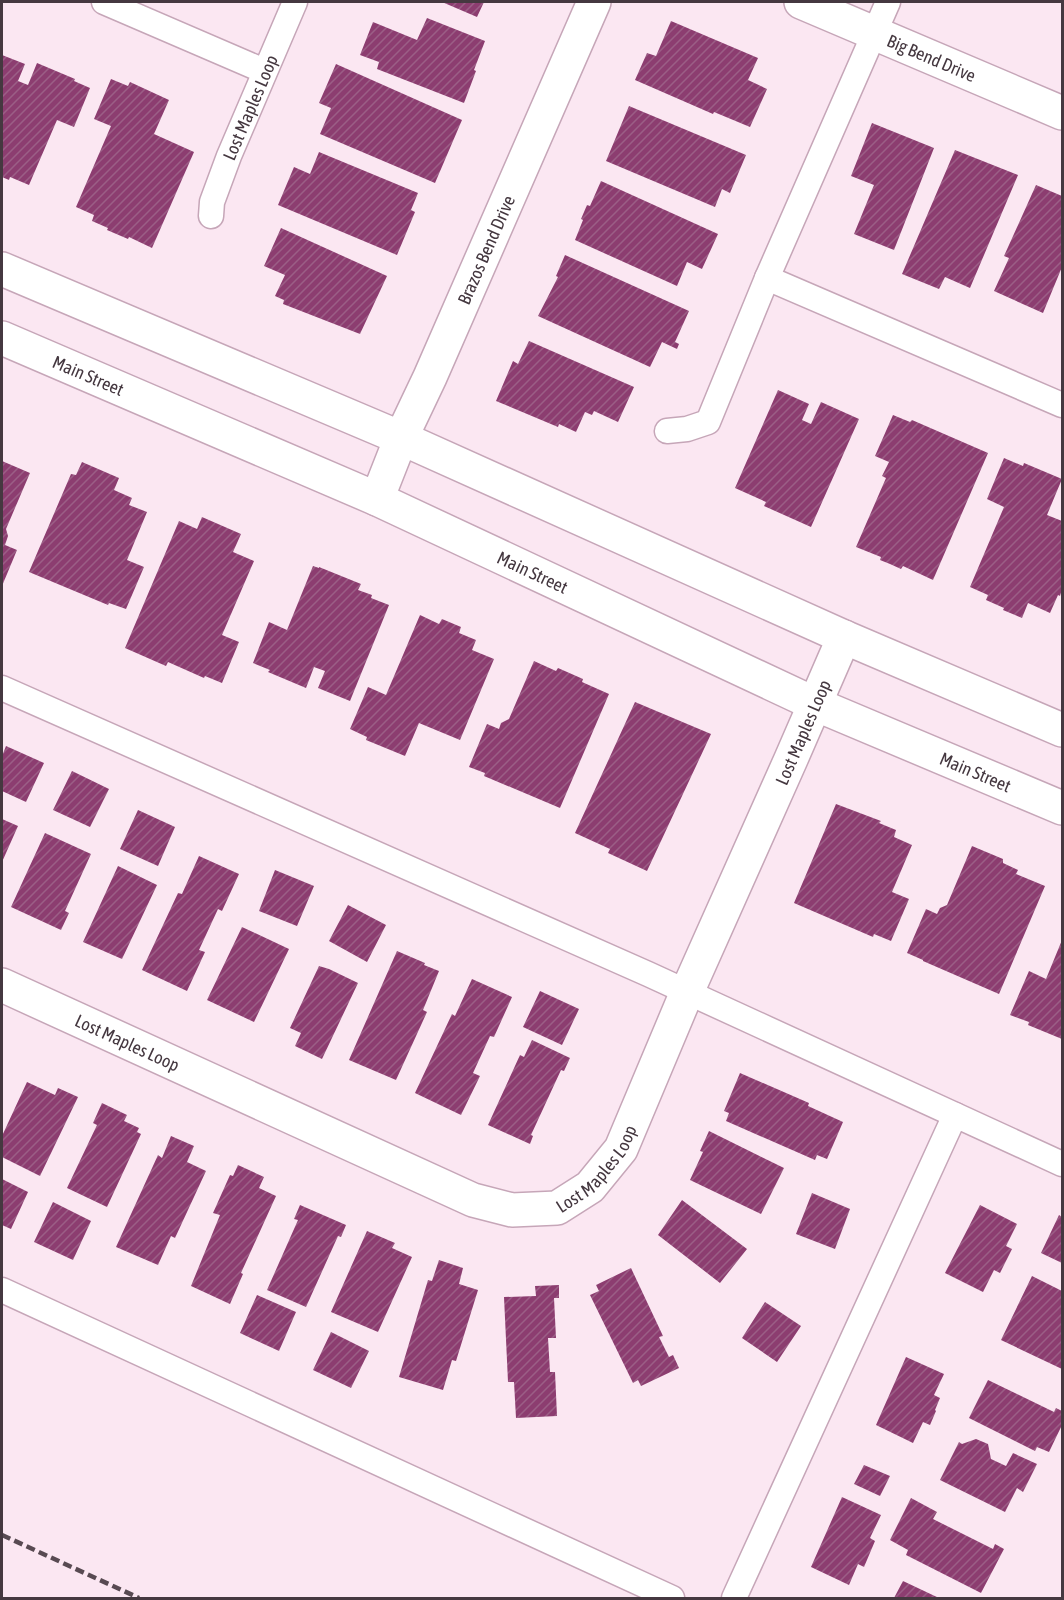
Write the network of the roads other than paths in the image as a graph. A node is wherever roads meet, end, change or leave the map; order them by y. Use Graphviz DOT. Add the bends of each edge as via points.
graph roads {
  1 [pos="104,2"];
  2 [pos="295,2"];
  3 [pos="594,2"];
  4 [pos="801,2"];
  5 [pos="888,2"];
  6 [pos="874,33"];
  7 [pos="264,71"];
  8 [pos="1062,113"];
  9 [pos="211,216"];
  10 [pos="2,268"];
  11 [pos="766,278"];
  12 [pos="2,338"];
  13 [pos="1062,405"];
  14 [pos="667,431"];
  15 [pos="401,438"];
  16 [pos="377,499"];
  17 [pos="844,637"];
  18 [pos="2,688"];
  19 [pos="815,704"];
  20 [pos="1062,730"];
  21 [pos="1062,808"];
  22 [pos="2,985"];
  23 [pos="687,992"];
  24 [pos="955,1115"];
  25 [pos="1062,1164"];
  26 [pos="2,1290"];
  27 [pos="672,1599"];
  28 [pos="734,1599"];
  1 -- 7 [label="lane"];
  2 -- 7 [label="lane, Lost Maples Loop"];
  3 -- 15 [label="street, Brazos Bend Drive"];
  4 -- 6 [label="street, Big Bend Drive"];
  5 -- 6 [label="lane"];
  6 -- 8 [label="street, Big Bend Drive"];
  6 -- 11 [label="lane"];
  7 -- 9 [label="lane, Lost Maples Loop" via="212,202"];
  10 -- 15 [label="street"];
  11 -- 13 [label="lane"];
  11 -- 14 [label="lane" via="708,422"];
  12 -- 16 [label="street, Main Street"];
  15 -- 16 [label="street, Brazos Bend Drive"];
  15 -- 17 [label="street"];
  16 -- 19 [label="street, Main Street"];
  17 -- 19 [label="street, Lost Maples Loop"];
  17 -- 20 [label="street"];
  18 -- 23 [label="lane"];
  19 -- 21 [label="street, Main Street"];
  19 -- 23 [label="street, Lost Maples Loop"];
  22 -- 23 [label="street, Lost Maples Loop" via="473,1200 513,1210 557,1208 590,1187 621,1149"];
  23 -- 24 [label="lane"];
  24 -- 25 [label="lane"];
  24 -- 28 [label="lane"];
  26 -- 27 [label="lane"];
}
